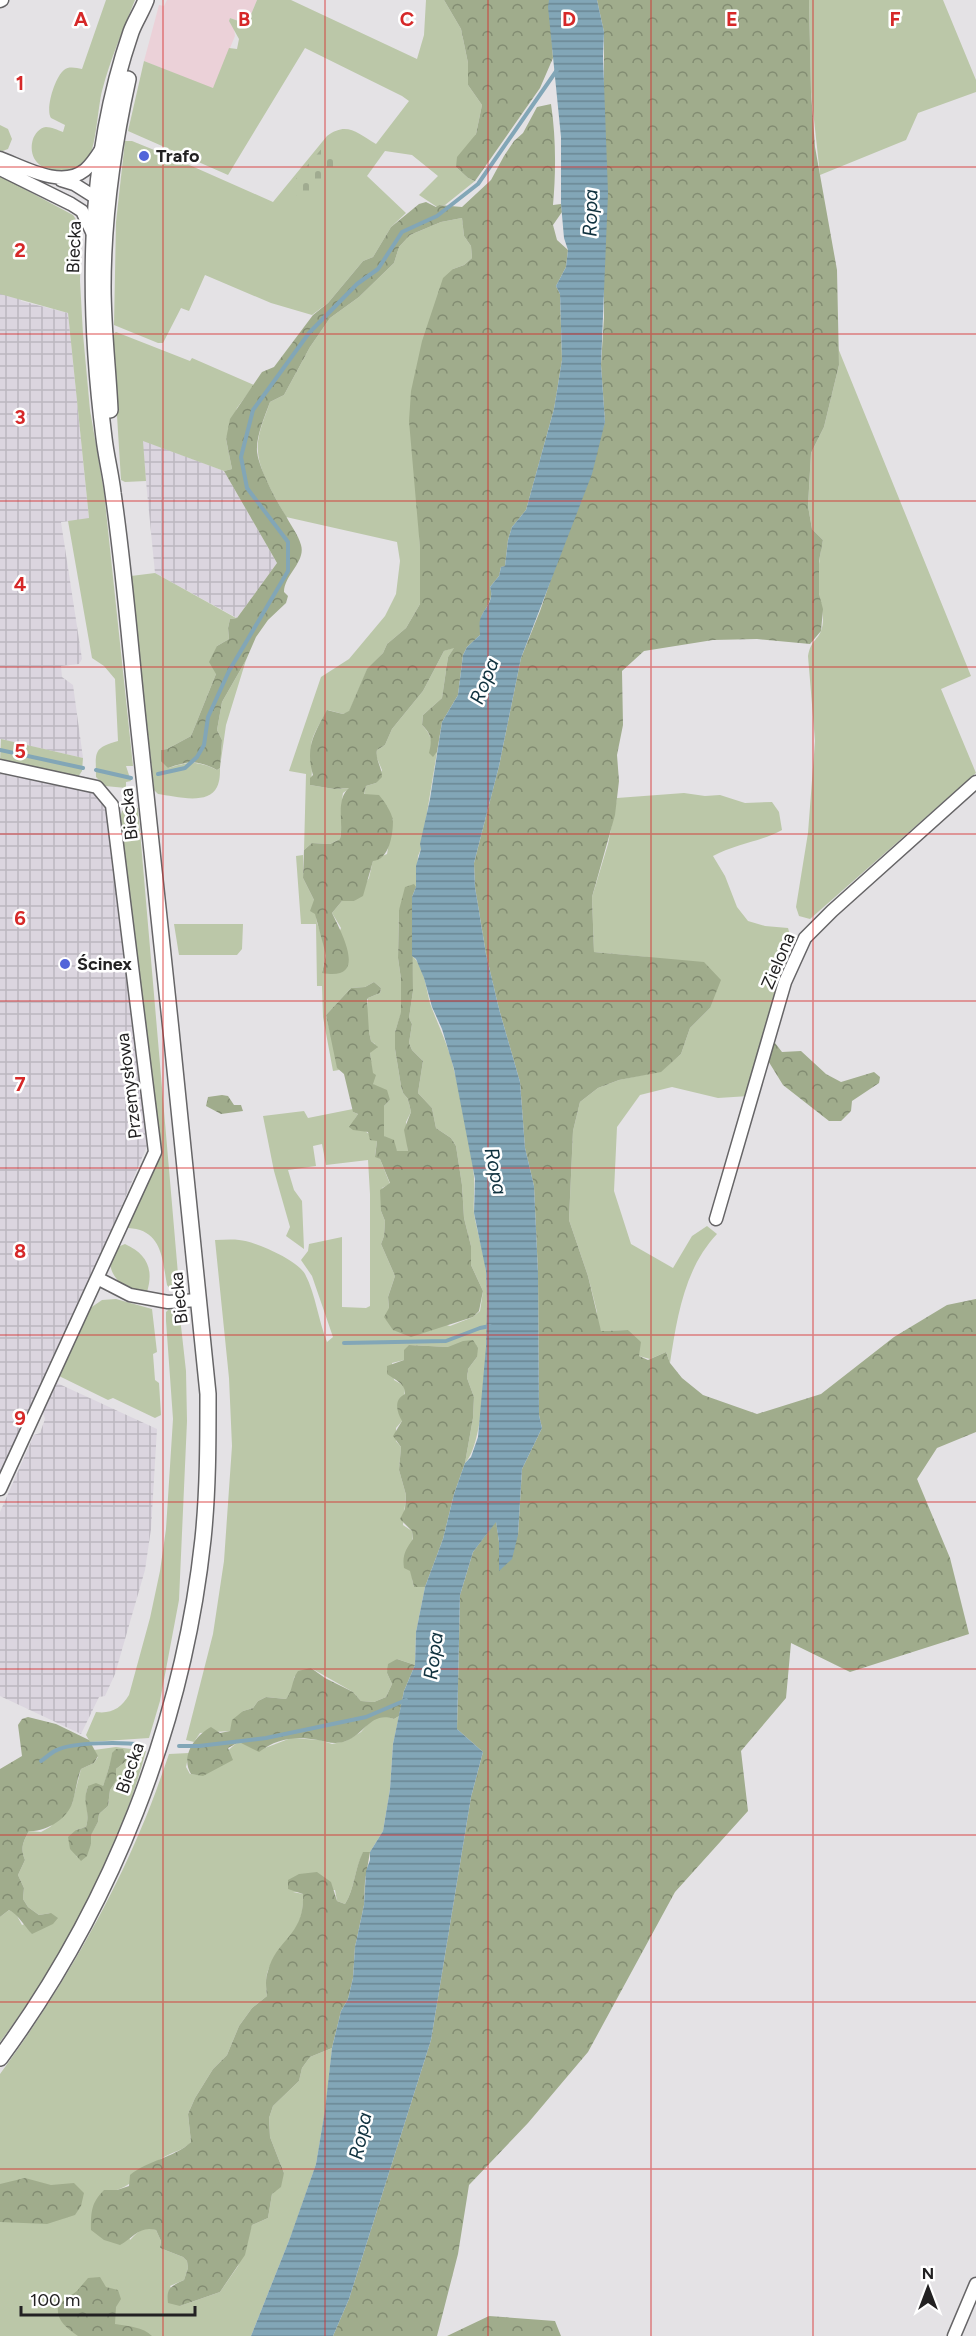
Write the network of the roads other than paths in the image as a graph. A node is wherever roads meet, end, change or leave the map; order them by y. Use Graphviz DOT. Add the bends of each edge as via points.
graph roads {
  1 [pos="144,4"];
  2 [pos="103,147"];
  3 [pos="0,158"];
  4 [pos="0,169"];
  5 [pos="53,177"];
  6 [pos="102,201"];
  7 [pos="71,204"];
  8 [pos="93,234"];
  9 [pos="113,493"];
  10 [pos="0,766"];
  11 [pos="976,782"];
  12 [pos="716,1220"];
  13 [pos="97,1278"];
  14 [pos="198,1300"];
  15 [pos="0,1489"];
  16 [pos="0,2058"];
  17 [pos="976,2284"];
  18 [pos="954,2336"];
  1 -- 2 [label="main road, Biecka" via="123,56"];
  1 -- 6 [label="main road, Biecka" via="109,187"];
  2 -- 5 [label="street" via="83,172 70,178"];
  2 -- 6 [label="main road, Biecka"];
  3 -- 5 [label="street"];
  4 -- 7 [label="street"];
  5 -- 6 [label="street"];
  6 -- 7 [label="street"];
  6 -- 8 [label="main road, Biecka"];
  6 -- 9 [label="main road, Biecka"];
  7 -- 8 [label="street" via="82,211"];
  8 -- 9 [label="main road, Biecka" via="96,368"];
  9 -- 14 [label="main road, Biecka"];
  10 -- 13 [label="street, Przemysłowa" via="97,787 112,805 155,1152"];
  11 -- 12 [label="street, Zielona" via="805,938 786,982"];
  13 -- 14 [label="street" via="130,1295 168,1302"];
  13 -- 15 [label="street, Przemysłowa"];
  14 -- 16 [label="main road, Biecka" via="208,1394 208,1460 202,1548 179,1675 147,1783 122,1848 76,1940"];
  17 -- 18 [label="street"];
}
